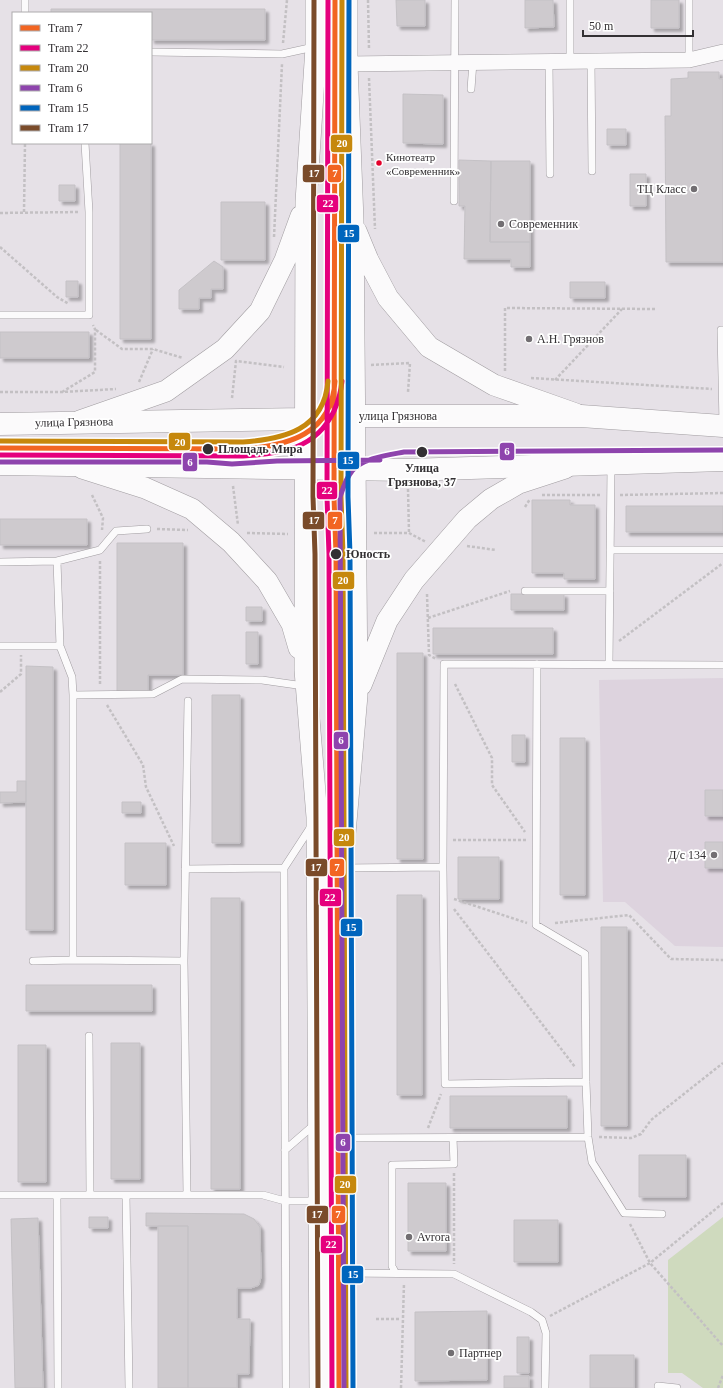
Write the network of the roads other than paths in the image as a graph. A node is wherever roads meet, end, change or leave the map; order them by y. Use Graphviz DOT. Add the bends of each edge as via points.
graph roads {
  1 [pos="25,0"];
  2 [pos="316,0"];
  3 [pos="347,0"];
  4 [pos="455,0"];
  5 [pos="570,0"];
  6 [pos="689,0"];
  7 [pos="25,12"];
  8 [pos="316,47"];
  9 [pos="152,52"];
  10 [pos="723,52"];
  11 [pos="689,60"];
  12 [pos="592,61"];
  13 [pos="473,62"];
  14 [pos="549,62"];
  15 [pos="570,62"];
  16 [pos="455,63"];
  17 [pos="347,64"];
  18 [pos="472,89"];
  19 [pos="85,144"];
  20 [pos="592,171"];
  21 [pos="550,174"];
  22 [pos="454,201"];
  23 [pos="306,202"];
  24 [pos="353,222"];
  25 [pos="0,316"];
  26 [pos="722,330"];
  27 [pos="722,390"];
  28 [pos="355,416"];
  29 [pos="581,416"];
  30 [pos="305,419"];
  31 [pos="74,422"];
  32 [pos="0,424"];
  33 [pos="723,426"];
  34 [pos="723,460"];
  35 [pos="0,464"];
  36 [pos="611,464"];
  37 [pos="573,465"];
  38 [pos="74,466"];
  39 [pos="306,469"];
  40 [pos="356,470"];
  41 [pos="147,529"];
  42 [pos="610,550"];
  43 [pos="723,550"];
  44 [pos="57,561"];
  45 [pos="0,562"];
  46 [pos="525,591"];
  47 [pos="610,591"];
  48 [pos="0,646"];
  49 [pos="60,646"];
  50 [pos="537,664"];
  51 [pos="609,664"];
  52 [pos="723,665"];
  53 [pos="305,678"];
  54 [pos="73,695"];
  55 [pos="357,695"];
  56 [pos="188,701"];
  57 [pos="317,817"];
  58 [pos="443,867"];
  59 [pos="284,868"];
  60 [pos="342,868"];
  61 [pos="185,869"];
  62 [pos="73,960"];
  63 [pos="33,961"];
  64 [pos="184,961"];
  65 [pos="89,1036"];
  66 [pos="586,1082"];
  67 [pos="319,1121"];
  68 [pos="588,1137"];
  69 [pos="343,1138"];
  70 [pos="453,1138"];
  71 [pos="285,1150"];
  72 [pos="0,1195"];
  73 [pos="57,1195"];
  74 [pos="90,1195"];
  75 [pos="126,1195"];
  76 [pos="187,1195"];
  77 [pos="285,1201"];
  78 [pos="319,1201"];
  79 [pos="662,1214"];
  80 [pos="395,1272"];
  81 [pos="344,1273"];
  82 [pos="658,1386"];
  83 [pos="58,1388"];
  84 [pos="129,1388"];
  85 [pos="286,1388"];
  86 [pos="320,1388"];
  87 [pos="344,1388"];
  88 [pos="545,1388"];
  89 [pos="677,1388"];
  1 -- 7 [label="lane"];
  2 -- 8 [label="main road"];
  3 -- 17 [label="main road"];
  4 -- 16 [label="lane"];
  5 -- 15 [label="lane"];
  6 -- 11 [label="lane"];
  8 -- 9 [label="lane" via="282,54"];
  8 -- 23 [label="main road"];
  10 -- 11 [label="street"];
  11 -- 12 [label="street"];
  12 -- 15 [label="street"];
  12 -- 20 [label="lane"];
  13 -- 14 [label="street"];
  13 -- 16 [label="street"];
  13 -- 18 [label="lane"];
  14 -- 15 [label="street"];
  14 -- 21 [label="lane"];
  16 -- 17 [label="street"];
  16 -- 22 [label="lane"];
  17 -- 24 [label="main road"];
  19 -- 25 [label="lane" via="89,212 89,316"];
  23 -- 30 [label="main road"];
  23 -- 31 [label="main road" via="285,260 260,311 225,349 166,391"];
  24 -- 28 [label="main road"];
  24 -- 29 [label="main road" via="368,260 388,298 429,347 494,385"];
  26 -- 27 [label="lane"];
  27 -- 33 [label="lane"];
  28 -- 29 [label="main road, улица Грязнова"];
  28 -- 30 [label="main road, улица Грязнова"];
  28 -- 40 [label="main road"];
  29 -- 33 [label="main road, улица Грязнова"];
  30 -- 31 [label="main road, улица Грязнова"];
  30 -- 39 [label="main road"];
  31 -- 32 [label="main road, улица Грязнова"];
  34 -- 36 [label="main road"];
  35 -- 38 [label="main road"];
  36 -- 37 [label="main road"];
  36 -- 42 [label="lane"];
  37 -- 40 [label="main road"];
  37 -- 55 [label="main road" via="519,483 491,499 467,519 414,580 387,621"];
  38 -- 39 [label="main road"];
  38 -- 53 [label="main road" via="145,488 192,509 231,542 267,581 292,624"];
  39 -- 40 [label="main road"];
  39 -- 53 [label="main road"];
  40 -- 55 [label="main road"];
  41 -- 44 [label="lane" via="116,531 100,550"];
  42 -- 43 [label="lane"];
  42 -- 47 [label="lane"];
  44 -- 45 [label="lane"];
  44 -- 49 [label="lane"];
  46 -- 47 [label="lane"];
  47 -- 51 [label="lane"];
  48 -- 49 [label="lane"];
  49 -- 54 [label="lane" via="72,676"];
  50 -- 51 [label="lane"];
  50 -- 58 [label="lane" via="444,664"];
  50 -- 66 [label="lane" via="536,925 585,954"];
  51 -- 52 [label="lane"];
  53 -- 54 [label="lane" via="182,680 153,694"];
  53 -- 57 [label="main road"];
  54 -- 62 [label="lane"];
  55 -- 60 [label="main road"];
  56 -- 61 [label="lane"];
  57 -- 59 [label="lane"];
  57 -- 67 [label="main road"];
  58 -- 60 [label="lane"];
  58 -- 66 [label="lane" via="445,1084"];
  59 -- 61 [label="lane"];
  59 -- 71 [label="lane"];
  60 -- 69 [label="main road"];
  61 -- 64 [label="lane"];
  62 -- 63 [label="lane"];
  62 -- 64 [label="lane"];
  64 -- 76 [label="lane"];
  65 -- 74 [label="lane"];
  66 -- 68 [label="lane"];
  67 -- 71 [label="lane"];
  67 -- 78 [label="main road"];
  68 -- 70 [label="lane"];
  68 -- 79 [label="lane" via="592,1162 624,1213"];
  69 -- 70 [label="lane"];
  69 -- 81 [label="main road"];
  70 -- 80 [label="lane" via="454,1164 392,1165 392,1266"];
  71 -- 77 [label="lane"];
  72 -- 73 [label="lane"];
  73 -- 74 [label="lane"];
  73 -- 83 [label="lane"];
  74 -- 75 [label="lane"];
  75 -- 76 [label="lane"];
  75 -- 84 [label="lane"];
  76 -- 77 [label="lane" via="263,1195"];
  77 -- 78 [label="lane"];
  77 -- 85 [label="lane"];
  78 -- 86 [label="main road"];
  80 -- 81 [label="lane"];
  80 -- 88 [label="lane" via="454,1274 542,1320 546,1333"];
  81 -- 87 [label="main road"];
  82 -- 89 [label="lane"];
}
